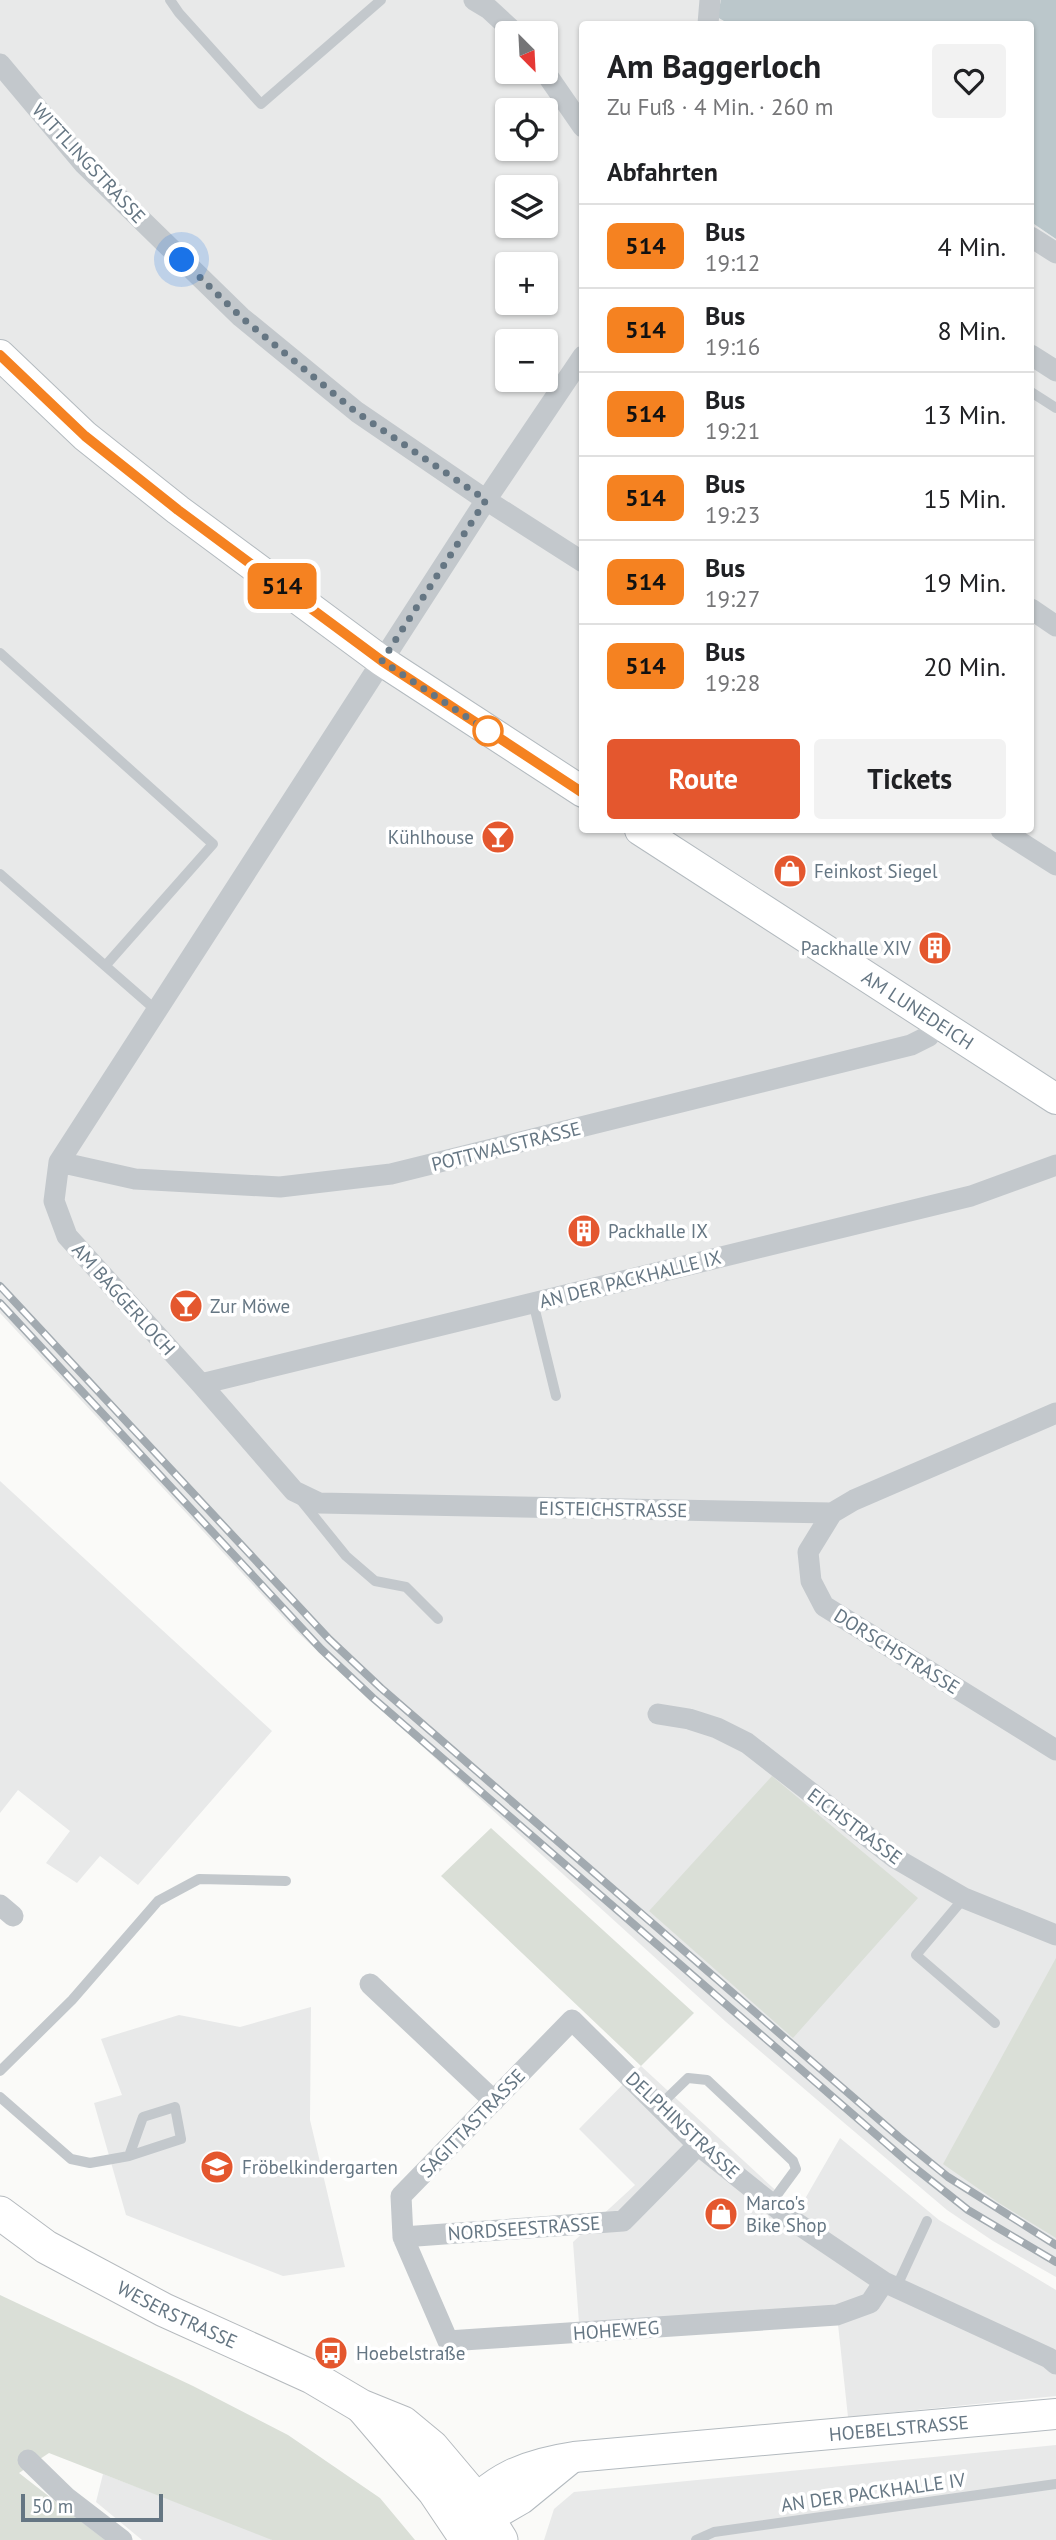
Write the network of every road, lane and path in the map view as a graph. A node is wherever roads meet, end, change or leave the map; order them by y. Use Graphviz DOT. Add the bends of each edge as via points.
graph roads {
  1 [pos="170,0"];
  2 [pos="381,0"];
  3 [pos="474,0"];
  4 [pos="710,0"];
  5 [pos="502,21"];
  6 [pos="708,21"];
  7 [pos="0,64"];
  8 [pos="553,84"];
  9 [pos="579,121"];
  10 [pos="1034,239"];
  11 [pos="1056,253"];
  12 [pos="0,355"];
  13 [pos="1034,357"];
  14 [pos="579,362"];
  15 [pos="1056,371"];
  16 [pos="1034,394"];
  17 [pos="1056,408"];
  18 [pos="486,500"];
  19 [pos="579,559"];
  20 [pos="1034,611"];
  21 [pos="1056,626"];
  22 [pos="0,653"];
  23 [pos="382,661"];
  24 [pos="579,790"];
  25 [pos="645,833"];
  26 [pos="1006,833"];
  27 [pos="1056,865"];
  28 [pos="0,874"];
  29 [pos="106,965"];
  30 [pos="157,1011"];
  31 [pos="937,1023"];
  32 [pos="1056,1099"];
  33 [pos="58,1162"];
  34 [pos="1056,1165"];
  35 [pos="533,1302"];
  36 [pos="201,1384"];
  37 [pos="555,1396"];
  38 [pos="1056,1413"];
  39 [pos="294,1491"];
  40 [pos="832,1513"];
  41 [pos="438,1619"];
  42 [pos="658,1714"];
  43 [pos="1056,1750"];
  44 [pos="286,1881"];
  45 [pos="964,1898"];
  46 [pos="1056,1935"];
  47 [pos="370,1984"];
  48 [pos="572,2020"];
  49 [pos="995,2023"];
  50 [pos="0,2071"];
  51 [pos="0,2097"];
  52 [pos="494,2101"];
  53 [pos="659,2106"];
  54 [pos="698,2145"];
  55 [pos="129,2156"];
  56 [pos="771,2203"];
  57 [pos="0,2213"];
  58 [pos="927,2221"];
  59 [pos="403,2237"];
  60 [pos="890,2285"];
  61 [pos="1056,2364"];
  62 [pos="1056,2414"];
  63 [pos="28,2460"];
  64 [pos="1056,2484"];
  65 [pos="478,2524"];
  66 [pos="122,2540"];
  67 [pos="696,2540"];
  1 -- 2 [label="lane" via="261,104"];
  3 -- 5 [label="street"];
  4 -- 6 [label="street"];
  7 -- 18 [label="street, WITTLINGSTRASSE" via="84,164 241,317 356,412"];
  8 -- 9 [label="street"];
  10 -- 11 [label="street"];
  12 -- 23 [label="street" via="96,444 178,510"];
  13 -- 15 [label="street"];
  14 -- 18 [label="street, AM BAGGERLOCH"];
  16 -- 17 [label="lane"];
  18 -- 19 [label="street, WITTLINGSTRASSE"];
  18 -- 23 [label="street, AM BAGGERLOCH"];
  20 -- 21 [label="street"];
  22 -- 29 [label="lane" via="213,844"];
  23 -- 24 [label="street"];
  23 -- 30 [label="street, AM BAGGERLOCH"];
  25 -- 31 [label="street, AM LUNEDEICH"];
  26 -- 27 [label="street"];
  28 -- 29 [label="lane"];
  29 -- 30 [label="lane"];
  30 -- 33 [label="street, AM BAGGERLOCH"];
  31 -- 32 [label="street, AM LUNEDEICH"];
  31 -- 33 [label="street, POTTWALSTRASSE" via="929,1036 911,1045 391,1174 280,1187 135,1179"];
  33 -- 36 [label="street, AM BAGGERLOCH" via="54,1201 67,1236"];
  34 -- 35 [label="street, AN DER PACKHALLE IX" via="971,1196"];
  35 -- 36 [label="street, AN DER PACKHALLE IX"];
  35 -- 37 [label="lane"];
  36 -- 39 [label="street, EISTEICHSTRASSE"];
  38 -- 40 [label="street, EISTEICHSTRASSE"];
  39 -- 40 [label="street, EISTEICHSTRASSE" via="319,1503"];
  39 -- 41 [label="lane" via="346,1556 375,1581 406,1587"];
  40 -- 43 [label="street, DORSCHSTRASSE" via="808,1552 811,1581 824,1605"];
  42 -- 45 [label="street, EICHSTRASSE" via="689,1719 747,1743 895,1858"];
  44 -- 50 [label="lane" via="200,1879 158,1901 72,2000"];
  45 -- 46 [label="street, EICHSTRASSE"];
  45 -- 49 [label="lane" via="916,1955"];
  47 -- 52 [label="street"];
  48 -- 52 [label="street, SAGITTASTRASSE"];
  48 -- 53 [label="street, DELPHINSTRASSE"];
  51 -- 55 [label="lane" via="71,2159 90,2162"];
  52 -- 59 [label="street, SAGITTASTRASSE" via="401,2196"];
  53 -- 54 [label="street, DELPHINSTRASSE"];
  53 -- 56 [label="lane" via="688,2078 707,2080 796,2165"];
  54 -- 56 [label="street, DELPHINSTRASSE"];
  54 -- 59 [label="street, NORDSEESTRASSE" via="623,2221"];
  55 -- 55 [label="lane" via="143,2117 175,2107 181,2139"];
  56 -- 60 [label="street, DELPHINSTRASSE"];
  57 -- 65 [label="main road, WESERSTRASSE" via="46,2247 164,2311 312,2377 361,2406 434,2491"];
  58 -- 60 [label="lane"];
  59 -- 60 [label="street, HOHEWEG" via="448,2341 837,2315 870,2303"];
  60 -- 61 [label="street, DELPHINSTRASSE"];
  62 -- 65 [label="street, HOEBELSTRASSE" via="574,2457 521,2499"];
  63 -- 66 [label="street" via="66,2497"];
  64 -- 67 [label="lane, AN DER PACKHALLE IV" via="714,2532"];
}
